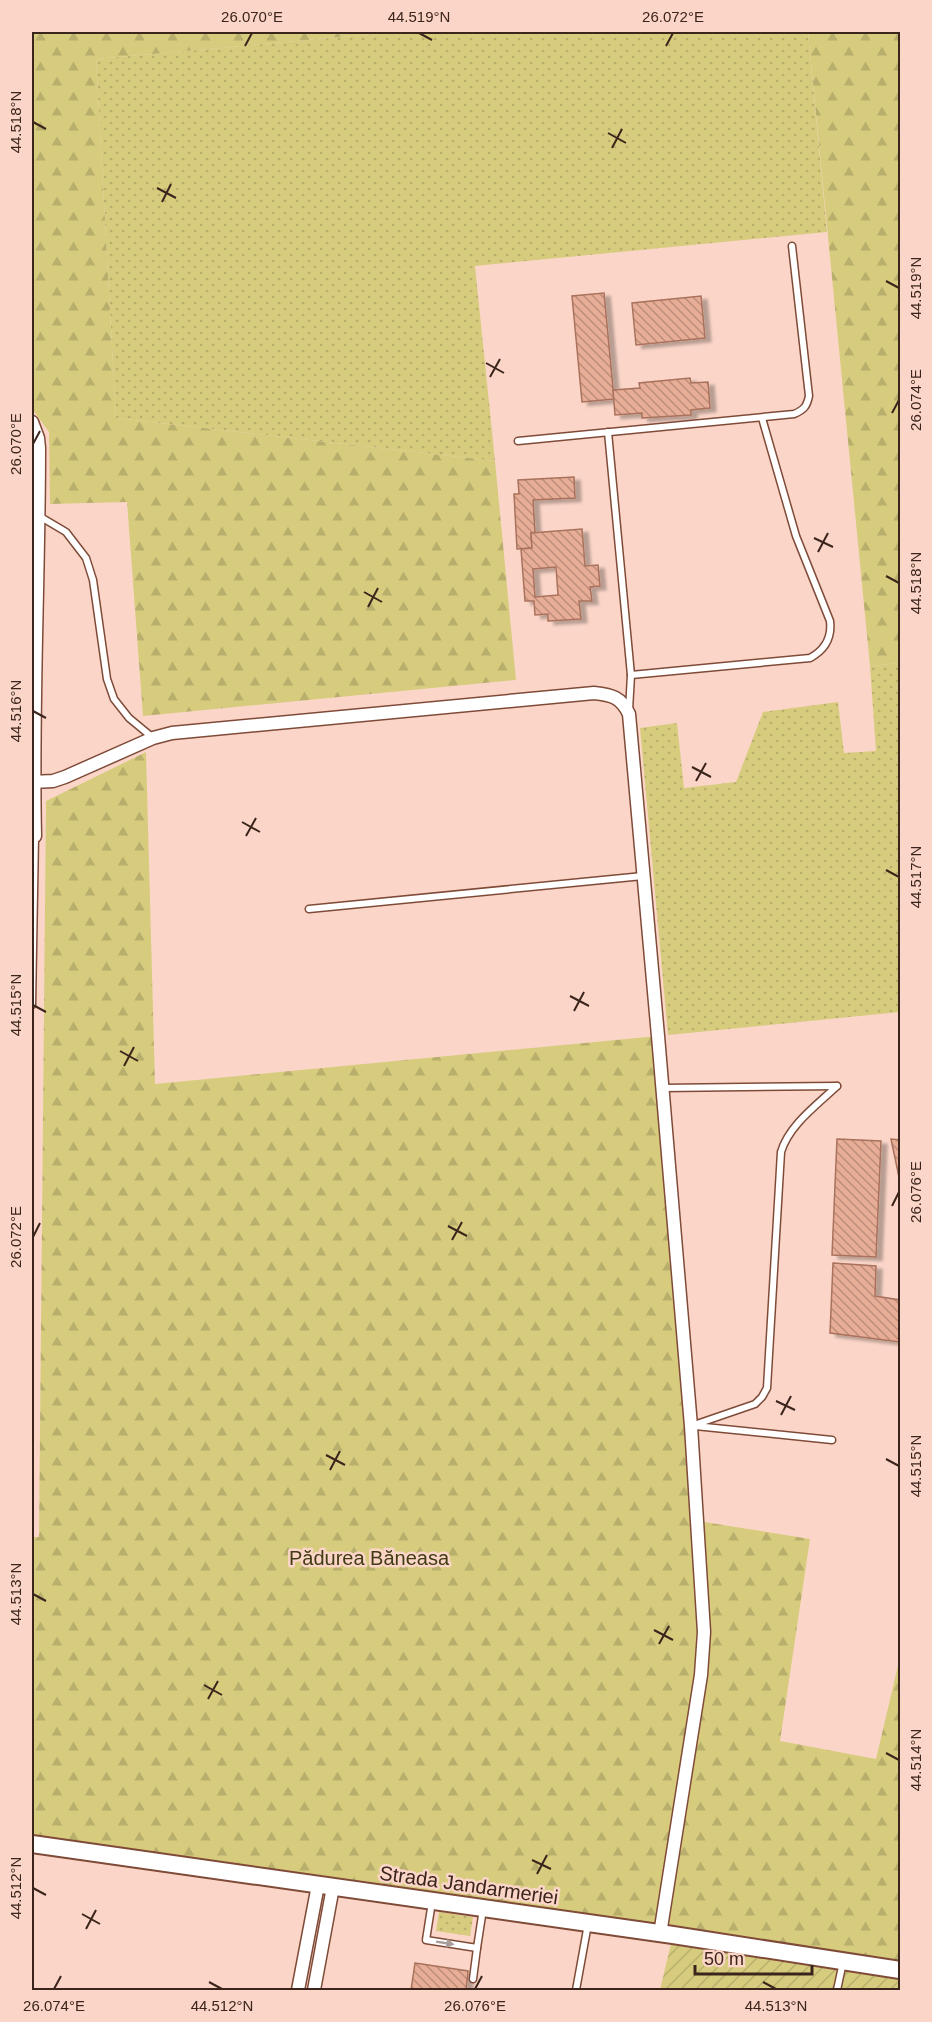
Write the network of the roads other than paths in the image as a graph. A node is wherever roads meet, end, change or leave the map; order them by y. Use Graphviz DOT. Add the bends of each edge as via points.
graph roads {
  1 [pos="792,246"];
  2 [pos="762,418"];
  3 [pos="32,422"];
  4 [pos="609,432"];
  5 [pos="518,441"];
  6 [pos="39,516"];
  7 [pos="631,675"];
  8 [pos="629,714"];
  9 [pos="153,738"];
  10 [pos="32,782"];
  11 [pos="33,836"];
  12 [pos="644,876"];
  13 [pos="309,909"];
  14 [pos="32,1005"];
  15 [pos="663,1089"];
  16 [pos="691,1426"];
  17 [pos="832,1440"];
  18 [pos="32,1844"];
  19 [pos="326,1886"];
  20 [pos="432,1901"];
  21 [pos="483,1909"];
  22 [pos="588,1923"];
  23 [pos="660,1934"];
  24 [pos="477,1948"];
  25 [pos="843,1962"];
  26 [pos="900,1970"];
  27 [pos="473,1979"];
  28 [pos="298,1990"];
  29 [pos="314,1990"];
  30 [pos="576,1990"];
  31 [pos="837,1990"];
  1 -- 2 [label="lane" via="809,396 803,410 795,414"];
  2 -- 4 [label="lane"];
  2 -- 7 [label="lane" via="796,536 830,621 825,646 810,658"];
  3 -- 6 [label="street" via="39,448"];
  4 -- 5 [label="lane"];
  4 -- 7 [label="lane"];
  6 -- 9 [label="lane" via="66,531 86,558 114,699"];
  6 -- 10 [label="street"];
  7 -- 8 [label="lane"];
  8 -- 9 [label="street" via="614,697 594,693 172,733"];
  8 -- 12 [label="street"];
  9 -- 10 [label="street" via="65,777"];
  10 -- 11 [label="street"];
  11 -- 14 [label="lane"];
  12 -- 13 [label="lane"];
  12 -- 15 [label="street"];
  15 -- 16 [label="street"];
  15 -- 16 [label="lane" via="837,1086 794,1128 781,1152 767,1388 755,1404"];
  16 -- 17 [label="lane"];
  16 -- 23 [label="street" via="703,1654"];
  18 -- 19 [label="street, Strada Jandarmeriei"];
  19 -- 20 [label="street, Strada Jandarmeriei"];
  19 -- 28 [label="street"];
  19 -- 29 [label="street"];
  20 -- 21 [label="street, Strada Jandarmeriei"];
  20 -- 24 [label="lane, one-way" via="426,1940"];
  21 -- 22 [label="street, Strada Jandarmeriei"];
  21 -- 24 [label="lane"];
  22 -- 23 [label="street, Strada Jandarmeriei"];
  22 -- 30 [label="lane"];
  23 -- 25 [label="street, Strada Jandarmeriei"];
  24 -- 27 [label="lane"];
  25 -- 26 [label="street, Strada Jandarmeriei"];
  25 -- 31 [label="lane"];
}
